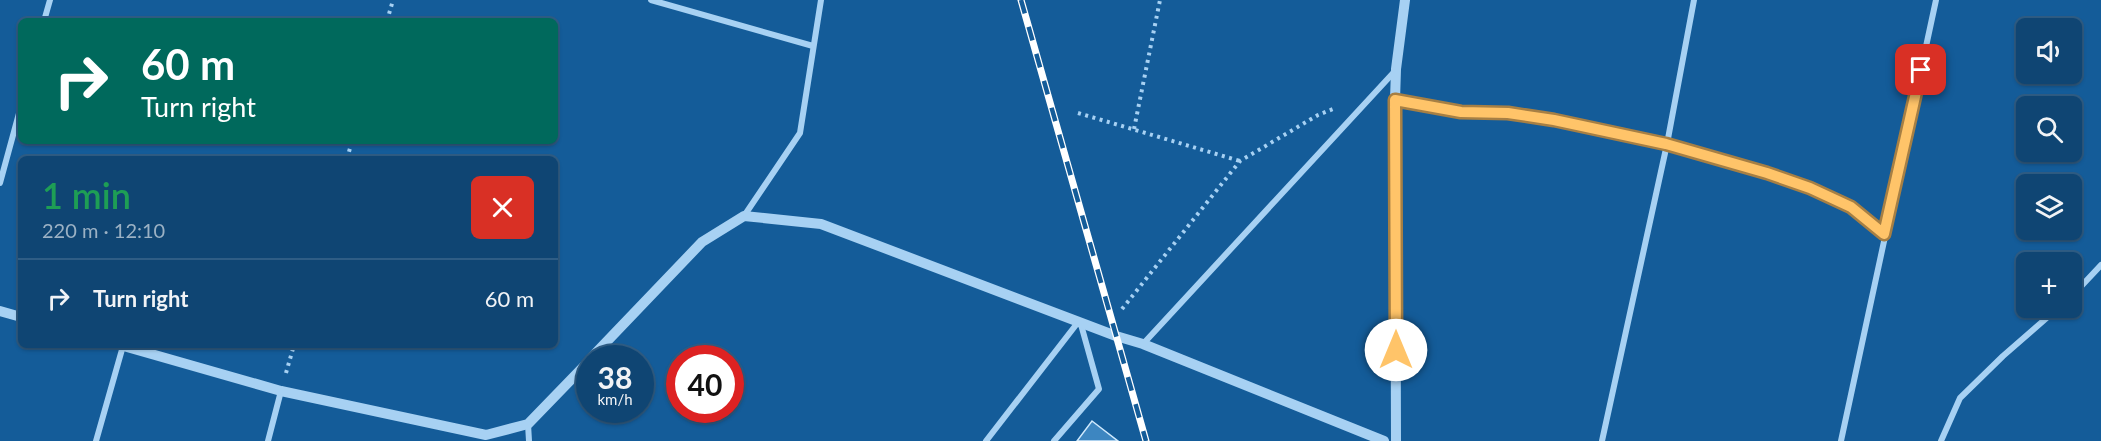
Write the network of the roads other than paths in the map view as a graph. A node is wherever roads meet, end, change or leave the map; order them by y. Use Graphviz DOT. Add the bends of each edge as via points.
graph roads {
  1 [pos="50,0"];
  2 [pos="651,0"];
  3 [pos="821,0"];
  4 [pos="1405,0"];
  5 [pos="1694,0"];
  6 [pos="1936,0"];
  7 [pos="45,18"];
  8 [pos="813,46"];
  9 [pos="1396,69"];
  10 [pos="1395,100"];
  11 [pos="18,117"];
  12 [pos="1666,144"];
  13 [pos="0,183"];
  14 [pos="744,216"];
  15 [pos="1884,234"];
  16 [pos="2101,265"];
  17 [pos="2082,285"];
  18 [pos="0,311"];
  19 [pos="18,316"];
  20 [pos="2047,318"];
  21 [pos="1080,321"];
  22 [pos="1143,344"];
  23 [pos="603,345"];
  24 [pos="120,348"];
  25 [pos="131,348"];
  26 [pos="576,374"];
  27 [pos="281,391"];
  28 [pos="528,424"];
  29 [pos="96,441"];
  30 [pos="268,441"];
  31 [pos="529,441"];
  32 [pos="986,441"];
  33 [pos="1054,441"];
  34 [pos="1384,441"];
  35 [pos="1396,441"];
  36 [pos="1602,441"];
  37 [pos="1841,441"];
  38 [pos="1941,441"];
  1 -- 7 [label="street"];
  2 -- 8 [label="street"];
  3 -- 8 [label="street"];
  4 -- 9 [label="street"];
  5 -- 12 [label="street"];
  6 -- 15 [label="street"];
  8 -- 14 [label="street" via="800,133"];
  9 -- 10 [label="street"];
  9 -- 22 [label="street"];
  10 -- 12 [label="street" via="1461,112 1508,113 1554,120"];
  10 -- 35 [label="street"];
  11 -- 13 [label="street"];
  12 -- 15 [label="street" via="1810,188 1851,207"];
  12 -- 36 [label="street"];
  14 -- 21 [label="street" via="821,224"];
  14 -- 23 [label="street" via="702,242"];
  15 -- 37 [label="street"];
  16 -- 17 [label="street"];
  18 -- 19 [label="street"];
  20 -- 38 [label="street" via="1960,398"];
  21 -- 22 [label="street"];
  21 -- 32 [label="street"];
  21 -- 33 [label="street" via="1099,389"];
  22 -- 34 [label="street"];
  24 -- 29 [label="street"];
  25 -- 27 [label="street"];
  26 -- 28 [label="street"];
  27 -- 28 [label="street" via="486,435"];
  27 -- 30 [label="street"];
  28 -- 31 [label="street"];
}
